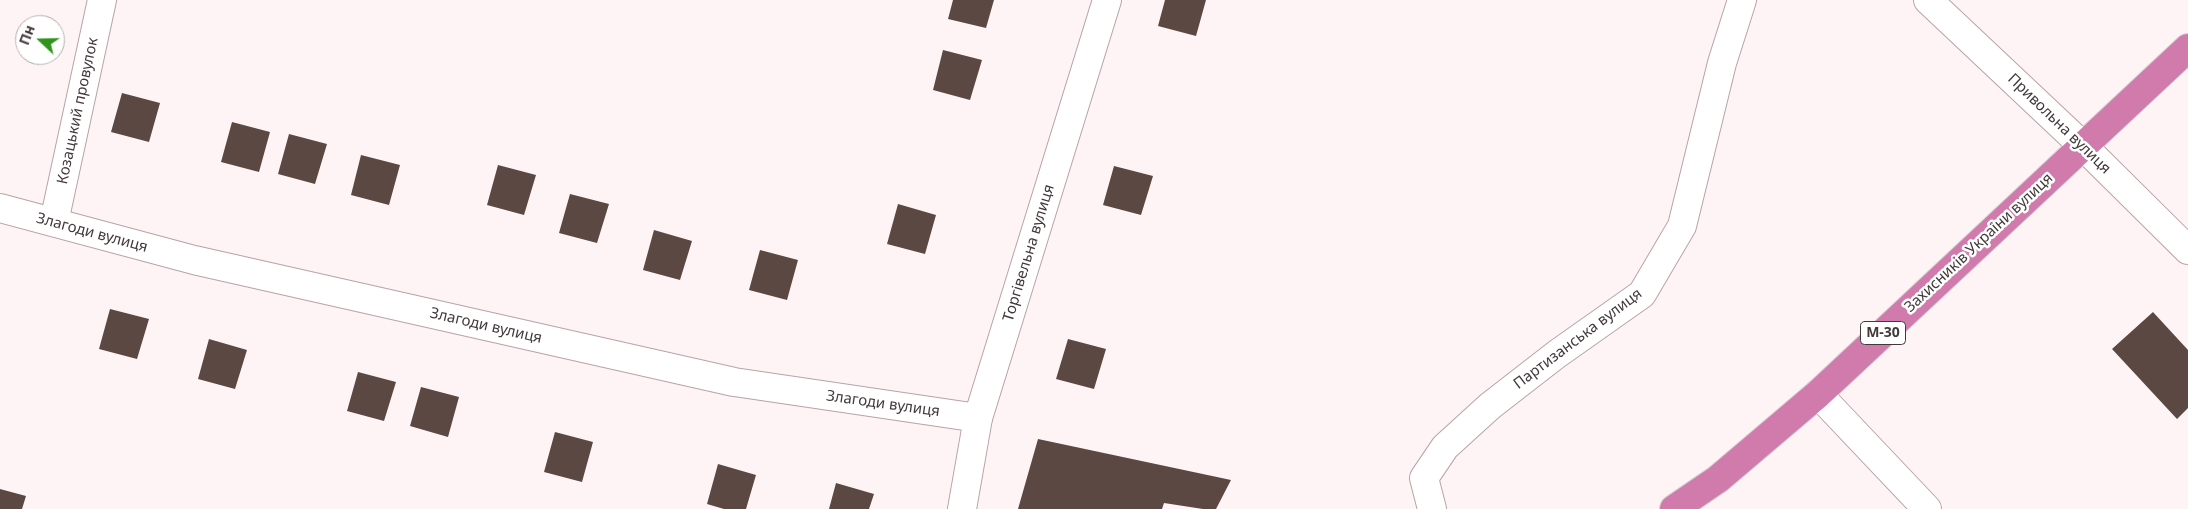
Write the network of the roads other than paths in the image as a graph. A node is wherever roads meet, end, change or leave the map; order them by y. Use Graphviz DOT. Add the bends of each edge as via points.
graph roads {
  1 [pos="102,0"];
  2 [pos="1107,0"];
  3 [pos="1742,0"];
  4 [pos="1928,0"];
  5 [pos="2188,48"];
  6 [pos="2083,146"];
  7 [pos="0,208"];
  8 [pos="54,222"];
  9 [pos="2188,250"];
  10 [pos="1818,394"];
  11 [pos="978,418"];
  12 [pos="962,509"];
  13 [pos="1432,509"];
  14 [pos="1674,509"];
  15 [pos="1927,509"];
  1 -- 8 [label="street, Козацький провулок"];
  2 -- 11 [label="street, Торгівельна вулиця"];
  3 -- 13 [label="street, Партизанська вулиця" via="1722,64 1682,226 1642,294 1557,354 1444,447 1424,478"];
  4 -- 6 [label="street, Привольна вулиця"];
  5 -- 6 [label="highway, Захисників України вулиця / М-30"];
  6 -- 9 [label="street, Привольна вулиця"];
  6 -- 10 [label="highway, Захисників України вулиця / М-30"];
  7 -- 8 [label="street, Злагоди вулиця"];
  8 -- 11 [label="street, Злагоди вулиця" via="194,260 734,382"];
  10 -- 14 [label="highway, Захисників України вулиця / М-30" via="1718,479"];
  10 -- 15 [label="street"];
  11 -- 12 [label="street, Торгівельна вулиця"];
}
